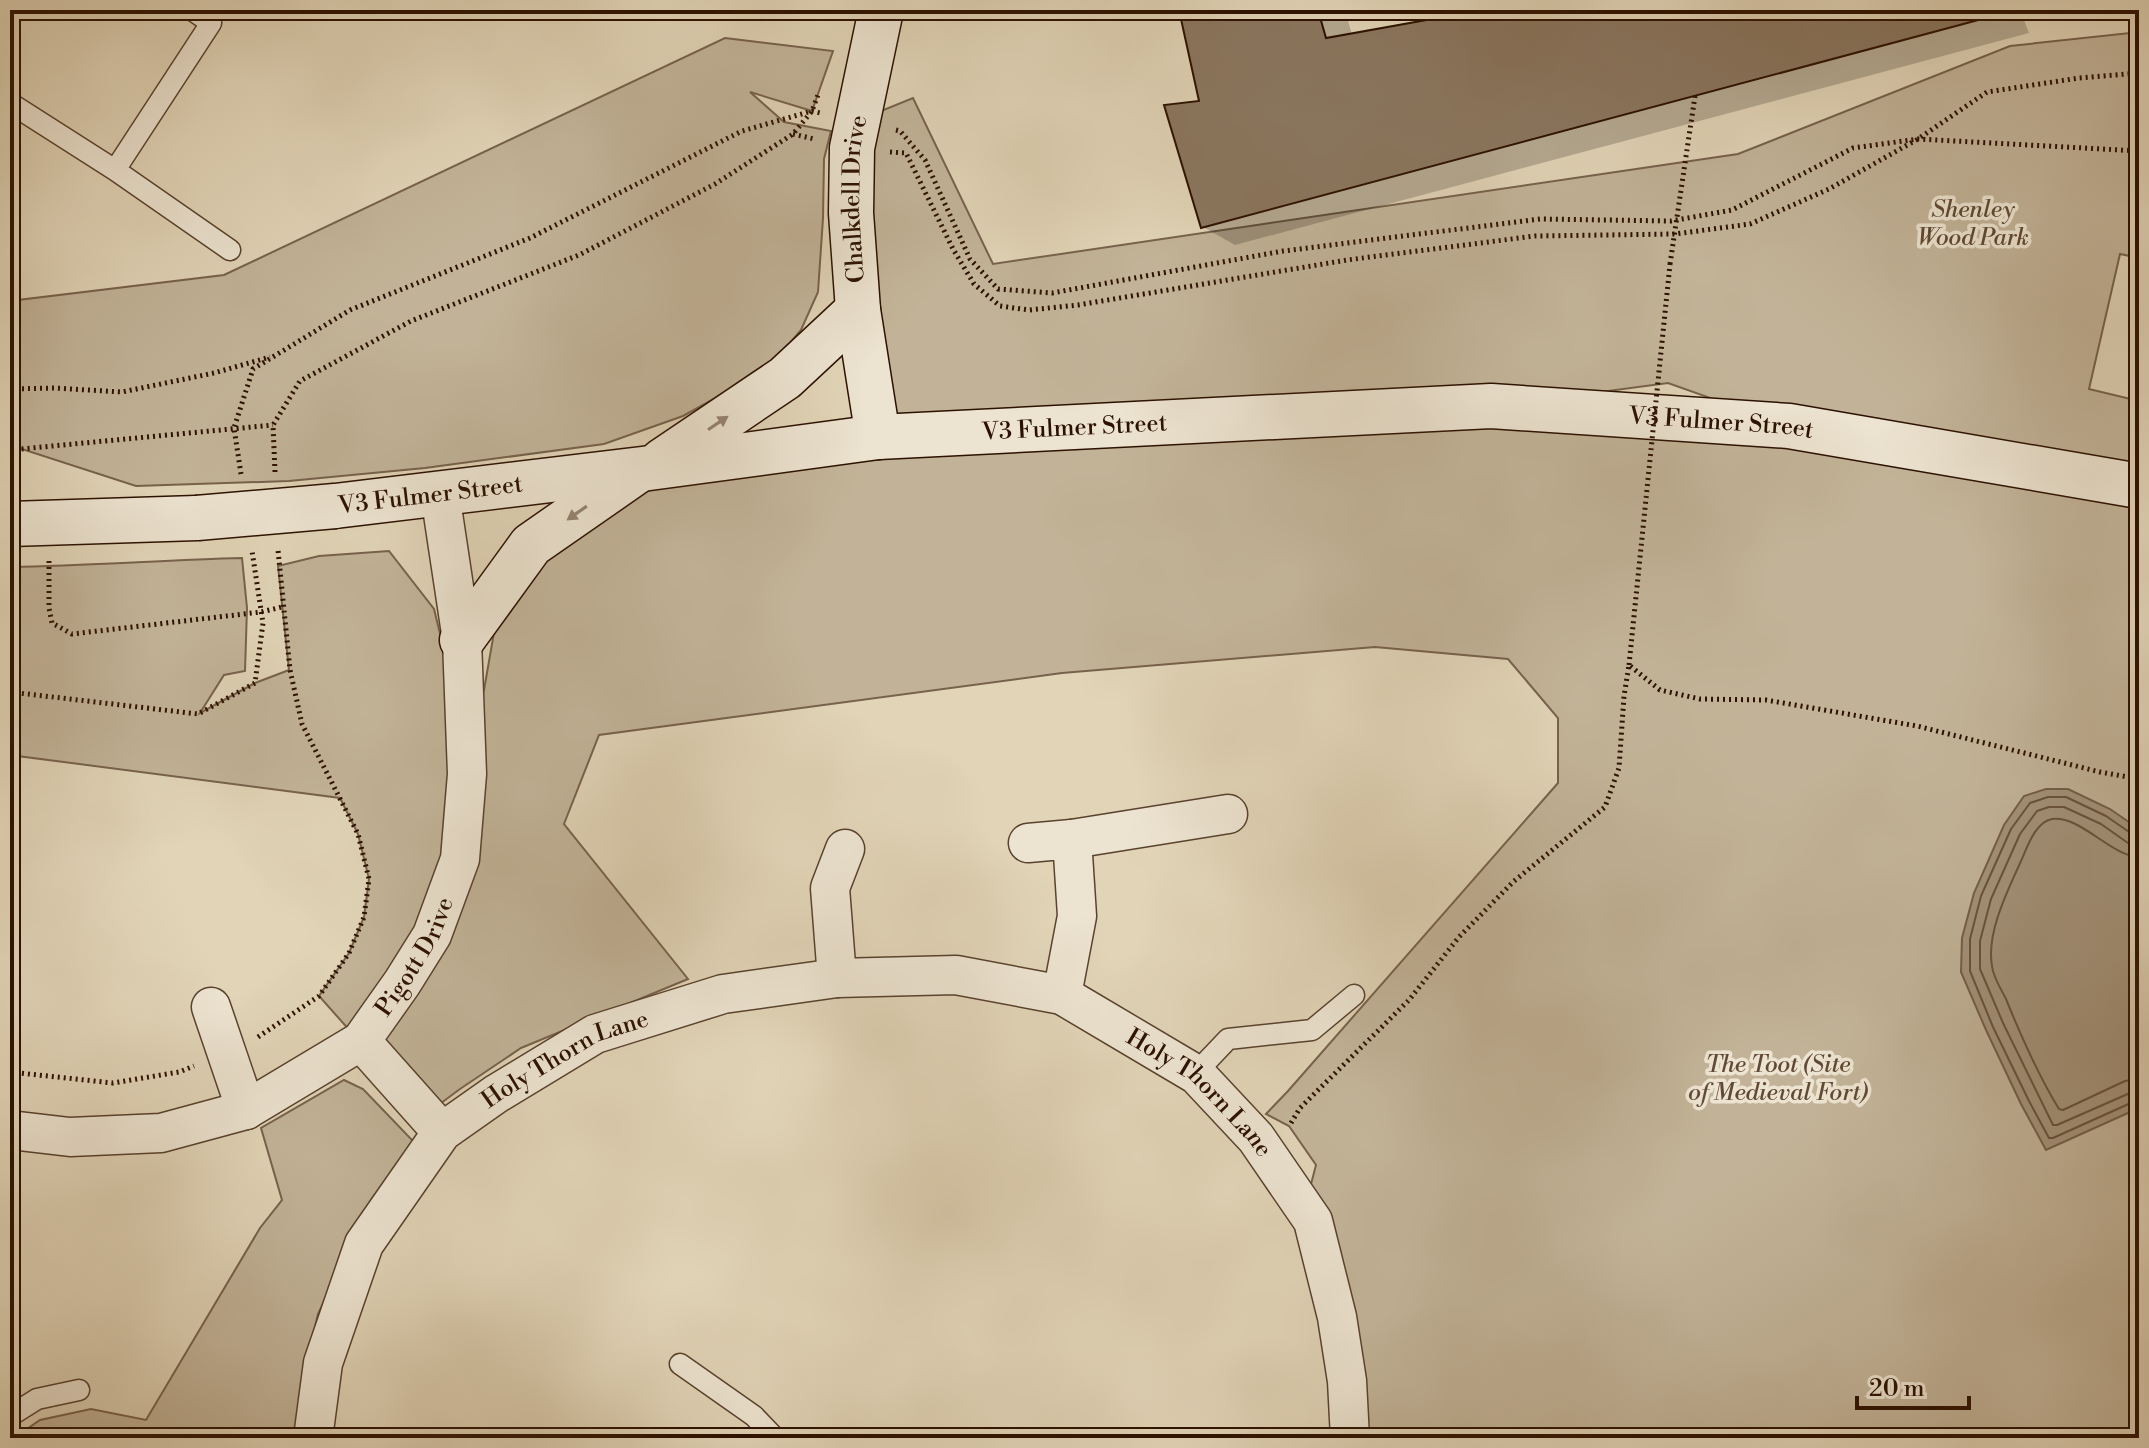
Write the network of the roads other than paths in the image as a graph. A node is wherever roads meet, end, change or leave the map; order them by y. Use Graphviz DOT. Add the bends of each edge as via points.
graph roads {
  1 [pos="192,10"];
  2 [pos="881,10"];
  3 [pos="10,103"];
  4 [pos="115,170"];
  5 [pos="230,250"];
  6 [pos="858,310"];
  7 [pos="878,437"];
  8 [pos="648,468"];
  9 [pos="2139,486"];
  10 [pos="440,494"];
  11 [pos="28,524"];
  12 [pos="462,640"];
  13 [pos="1228,814"];
  14 [pos="1072,839"];
  15 [pos="1028,843"];
  16 [pos="845,849"];
  17 [pos="837,978"];
  18 [pos="1062,995"];
  19 [pos="1354,995"];
  20 [pos="211,1007"];
  21 [pos="361,1041"];
  22 [pos="1197,1075"];
  23 [pos="246,1110"];
  24 [pos="10,1130"];
  25 [pos="442,1132"];
  26 [pos="680,1364"];
  27 [pos="79,1390"];
  28 [pos="10,1416"];
  29 [pos="313,1438"];
  30 [pos="775,1438"];
  31 [pos="1350,1438"];
  1 -- 4 [label="lane" via="211,23"];
  2 -- 6 [label="street, Chalkdell Drive" via="856,134 851,213"];
  3 -- 4 [label="lane"];
  4 -- 5 [label="lane"];
  6 -- 7 [label="street, Chalkdell Drive"];
  8 -- 6 [label="street, one-way" via="785,378"];
  7 -- 8 [label="street, V3 Fulmer Street"];
  7 -- 9 [label="street, V3 Fulmer Street" via="1491,406 1789,426"];
  8 -- 10 [label="street, V3 Fulmer Street"];
  8 -- 12 [label="street, one-way" via="531,545"];
  10 -- 11 [label="street, V3 Fulmer Street, bridge" via="197,518"];
  10 -- 12 [label="street, Pigott Drive"];
  12 -- 21 [label="street, Pigott Drive" via="467,774 460,859 432,935"];
  13 -- 14 [label="street"];
  14 -- 15 [label="street"];
  14 -- 18 [label="street" via="1077,916"];
  16 -- 17 [label="street" via="814,887"];
  17 -- 18 [label="street, Holy Thorn Lane" via="956,975"];
  17 -- 25 [label="street, Holy Thorn Lane" via="723,994 595,1034"];
  18 -- 22 [label="street, Holy Thorn Lane"];
  19 -- 22 [label="lane" via="1312,1030 1228,1039"];
  20 -- 23 [label="street"];
  21 -- 23 [label="street, Pigott Drive"];
  21 -- 25 [label="street"];
  22 -- 31 [label="street, Holy Thorn Lane" via="1256,1138 1313,1221 1339,1329"];
  23 -- 24 [label="street, Pigott Drive" via="161,1133 70,1137"];
  25 -- 29 [label="street, Holy Thorn Lane" via="364,1244 323,1363"];
  26 -- 30 [label="lane" via="754,1416"];
  27 -- 28 [label="lane" via="37,1399"];
}
